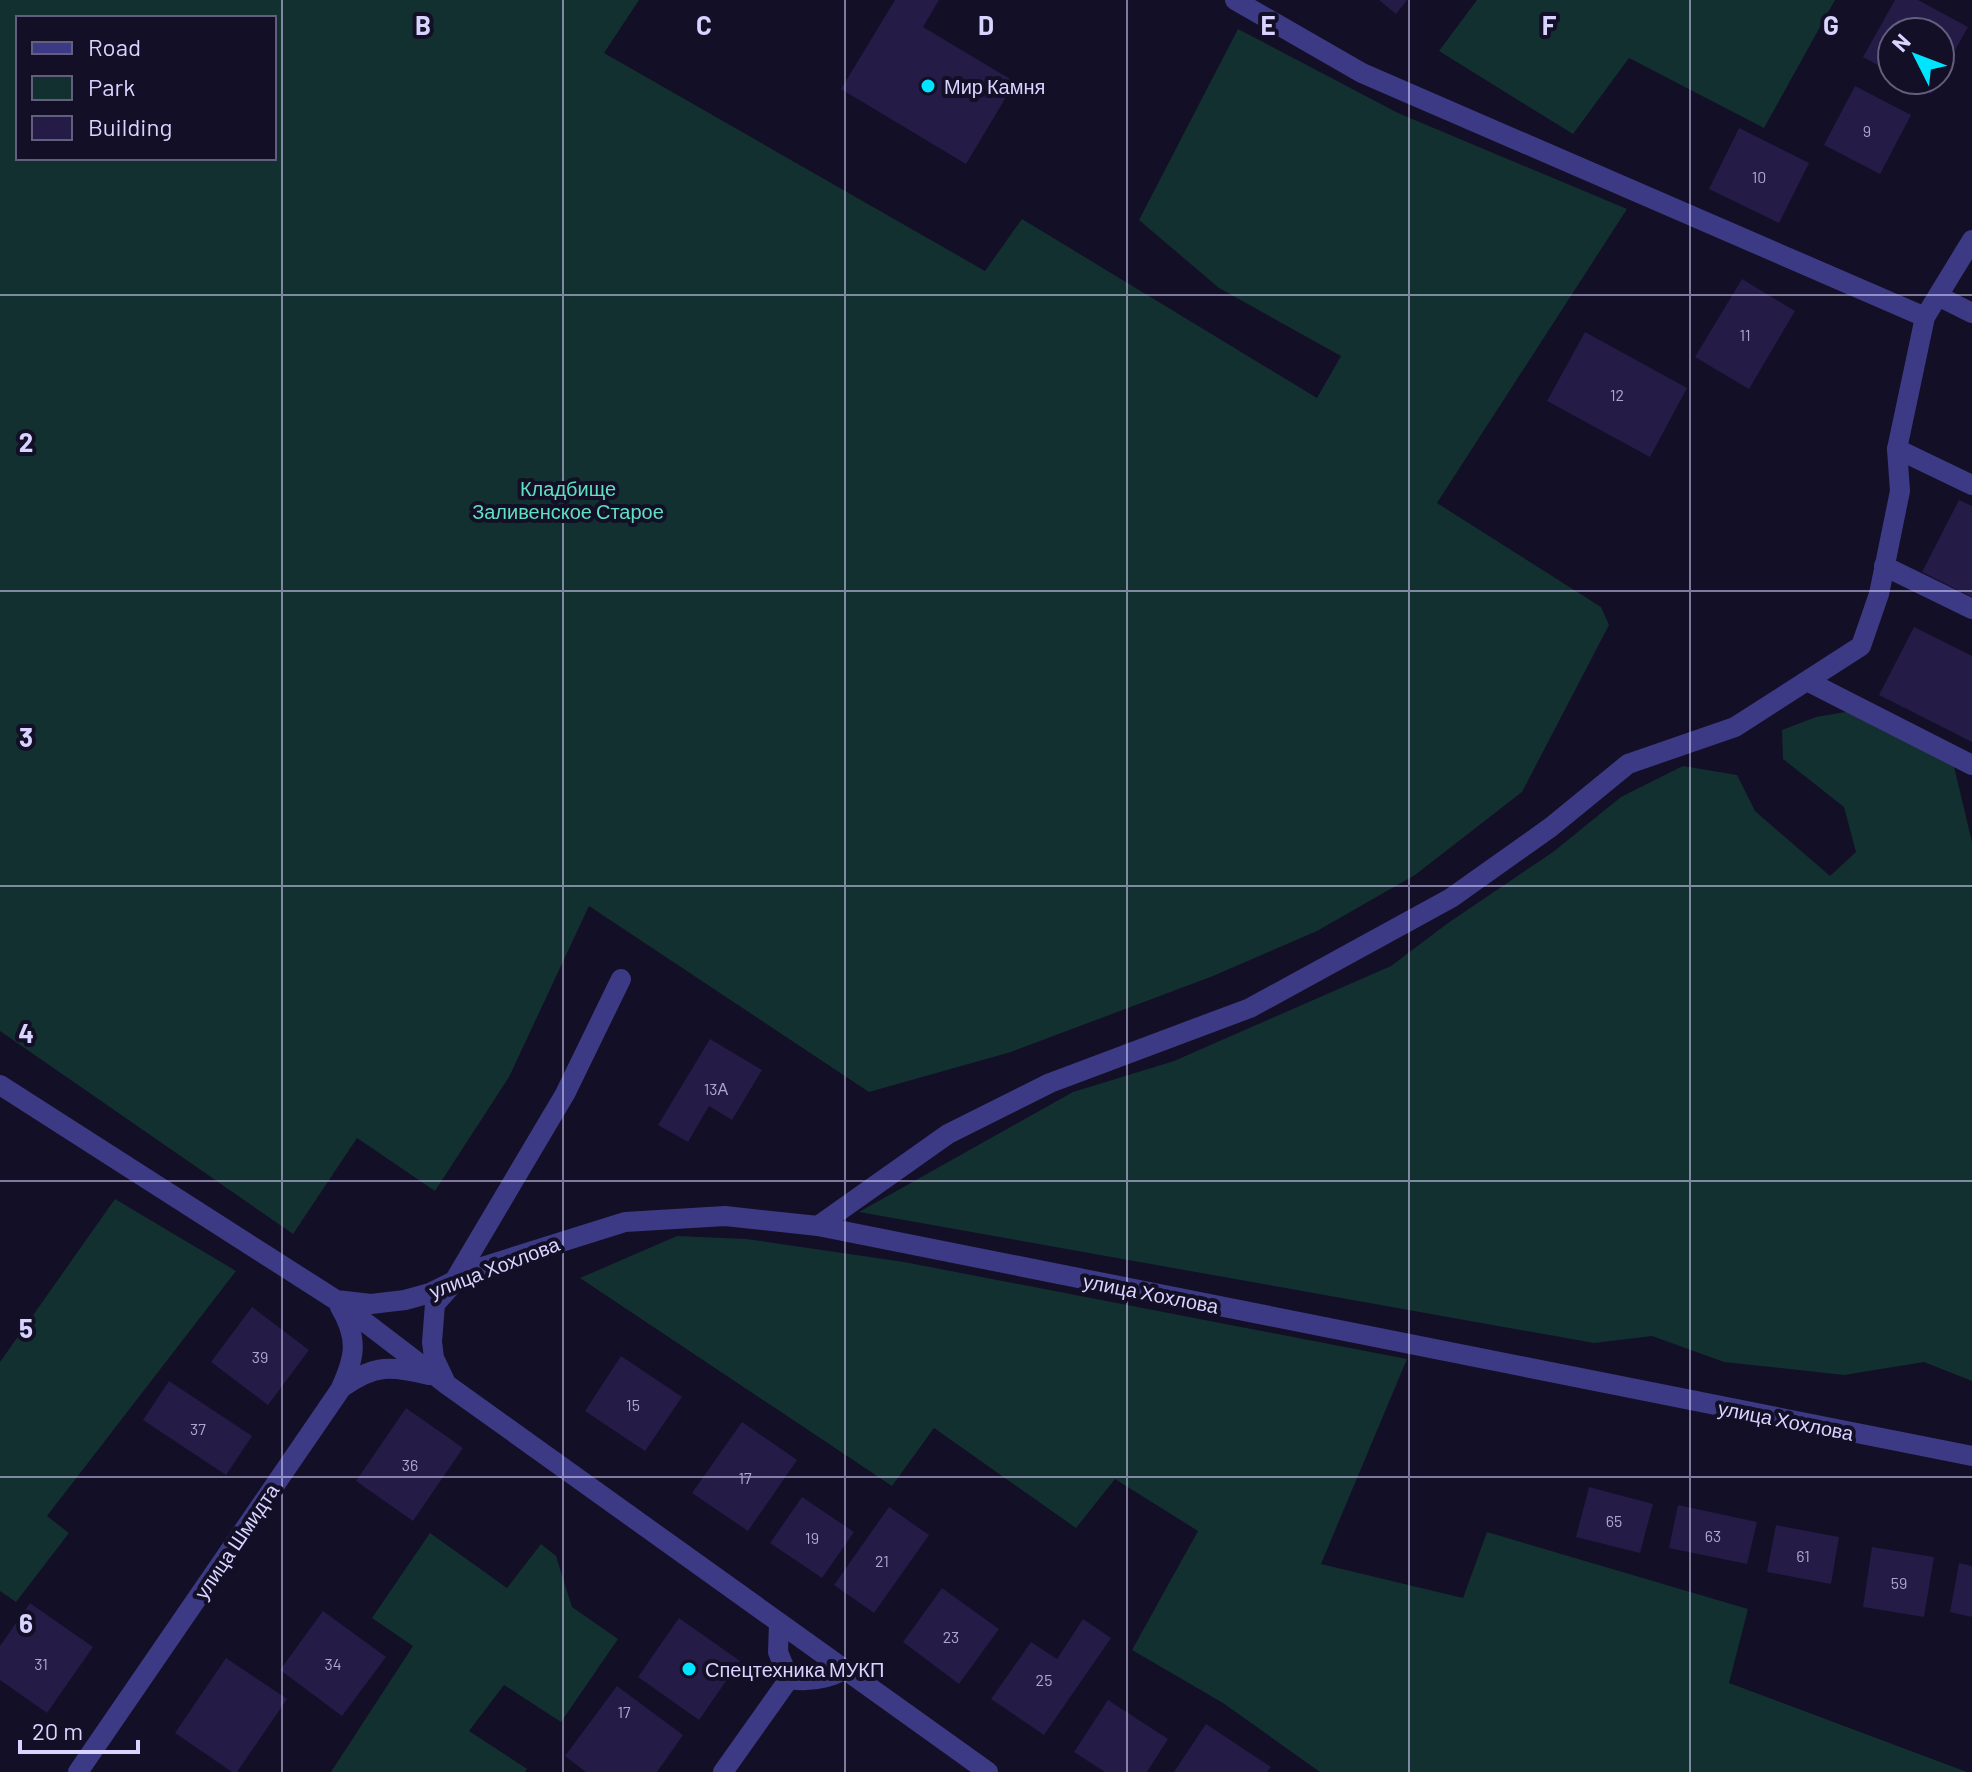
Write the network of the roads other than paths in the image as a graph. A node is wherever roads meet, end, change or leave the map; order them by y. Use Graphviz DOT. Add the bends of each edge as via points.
graph roads {
  1 [pos="1235,0"];
  2 [pos="1972,240"];
  3 [pos="1938,296"];
  4 [pos="1972,313"];
  5 [pos="1925,317"];
  6 [pos="1897,449"];
  7 [pos="1972,485"];
  8 [pos="1884,566"];
  9 [pos="1972,609"];
  10 [pos="1807,681"];
  11 [pos="1972,765"];
  12 [pos="621,979"];
  13 [pos="0,1085"];
  14 [pos="818,1226"];
  15 [pos="453,1283"];
  16 [pos="336,1300"];
  17 [pos="442,1381"];
  18 [pos="340,1390"];
  19 [pos="1972,1456"];
  20 [pos="779,1623"];
  21 [pos="844,1670"];
  22 [pos="789,1679"];
  23 [pos="78,1772"];
  24 [pos="723,1772"];
  25 [pos="988,1772"];
  1 -- 5 [label="street" via="1362,73"];
  2 -- 3 [label="street"];
  3 -- 4 [label="street"];
  3 -- 5 [label="street"];
  5 -- 6 [label="street"];
  6 -- 7 [label="street"];
  6 -- 8 [label="street" via="1900,491"];
  8 -- 9 [label="street"];
  8 -- 10 [label="street" via="1861,646"];
  10 -- 11 [label="street"];
  10 -- 14 [label="street" via="1735,727 1628,764 1551,827 1438,906 1250,1008 1050,1083 948,1134"];
  12 -- 15 [label="street" via="565,1094"];
  13 -- 16 [label="street, улица Хохлова"];
  14 -- 15 [label="street, улица Хохлова" via="725,1216 625,1222 482,1267"];
  14 -- 19 [label="street, улица Хохлова"];
  15 -- 16 [label="street, улица Хохлова" via="405,1300"];
  15 -- 17 [label="street" via="435,1304 432,1342"];
  16 -- 17 [label="street, улица Хохлова"];
  16 -- 18 [label="street, улица Шмидта" via="349,1323 354,1354"];
  17 -- 18 [label="street" via="381,1369 363,1372"];
  17 -- 20 [label="street, улица Хохлова"];
  18 -- 23 [label="street, улица Шмидта"];
  20 -- 21 [label="street, улица Хохлова"];
  20 -- 22 [label="street" via="778,1652"];
  21 -- 22 [label="street" via="807,1682"];
  21 -- 25 [label="street, улица Хохлова"];
  22 -- 24 [label="street"];
}
